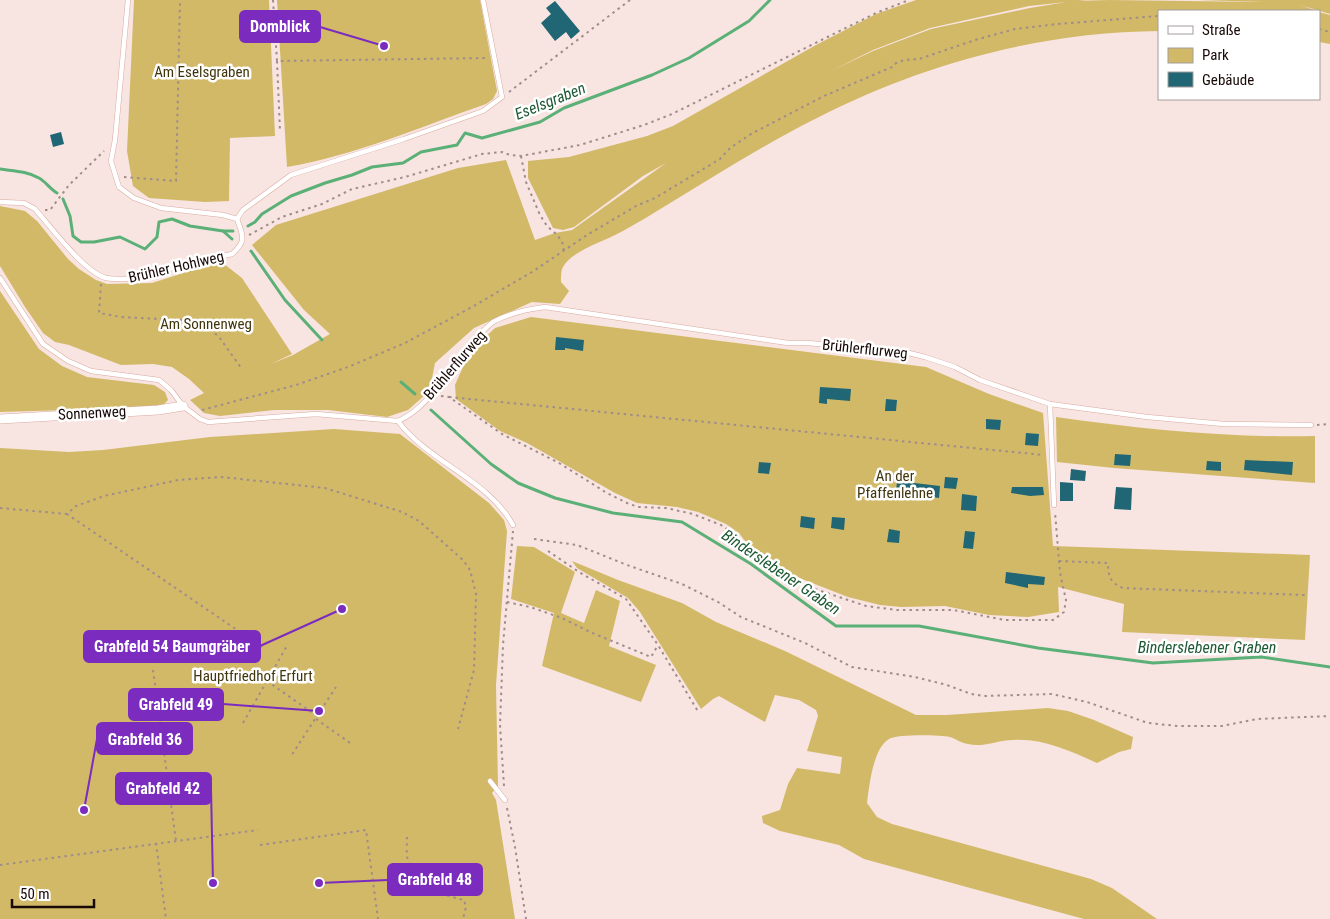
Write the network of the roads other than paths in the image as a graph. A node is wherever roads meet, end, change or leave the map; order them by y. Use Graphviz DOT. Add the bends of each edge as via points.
graph roads {
  1 [pos="128,0"];
  2 [pos="483,0"];
  3 [pos="0,202"];
  4 [pos="237,219"];
  5 [pos="0,278"];
  6 [pos="1050,404"];
  7 [pos="184,406"];
  8 [pos="0,419"];
  9 [pos="398,421"];
  10 [pos="1311,425"];
  11 [pos="1054,505"];
  12 [pos="513,525"];
  13 [pos="490,781"];
  14 [pos="505,800"];
  1 -- 4 [label="lane" via="111,162 119,186 134,198 161,208"];
  2 -- 4 [label="lane" via="502,97 482,111 291,175 244,210"];
  3 -- 4 [label="lane, Brühler Hohlweg" via="24,203 35,209 89,268 102,276 117,279 232,254 241,247 244,237"];
  5 -- 7 [label="lane" via="43,344 68,361 91,371 159,380"];
  6 -- 9 [label="lane, Brühlerflurweg" via="980,380 940,361 905,352 788,343 545,307 516,313 493,323 459,355 432,395 408,417"];
  6 -- 10 [label="lane, Brühlerflurweg" via="1214,423"];
  6 -- 11 [label="lane"];
  7 -- 8 [label="street, Sonnenweg"];
  7 -- 9 [label="lane" via="208,422 316,414"];
  9 -- 12 [label="lane" via="408,435 502,507"];
  13 -- 14 [label="lane"];
}
